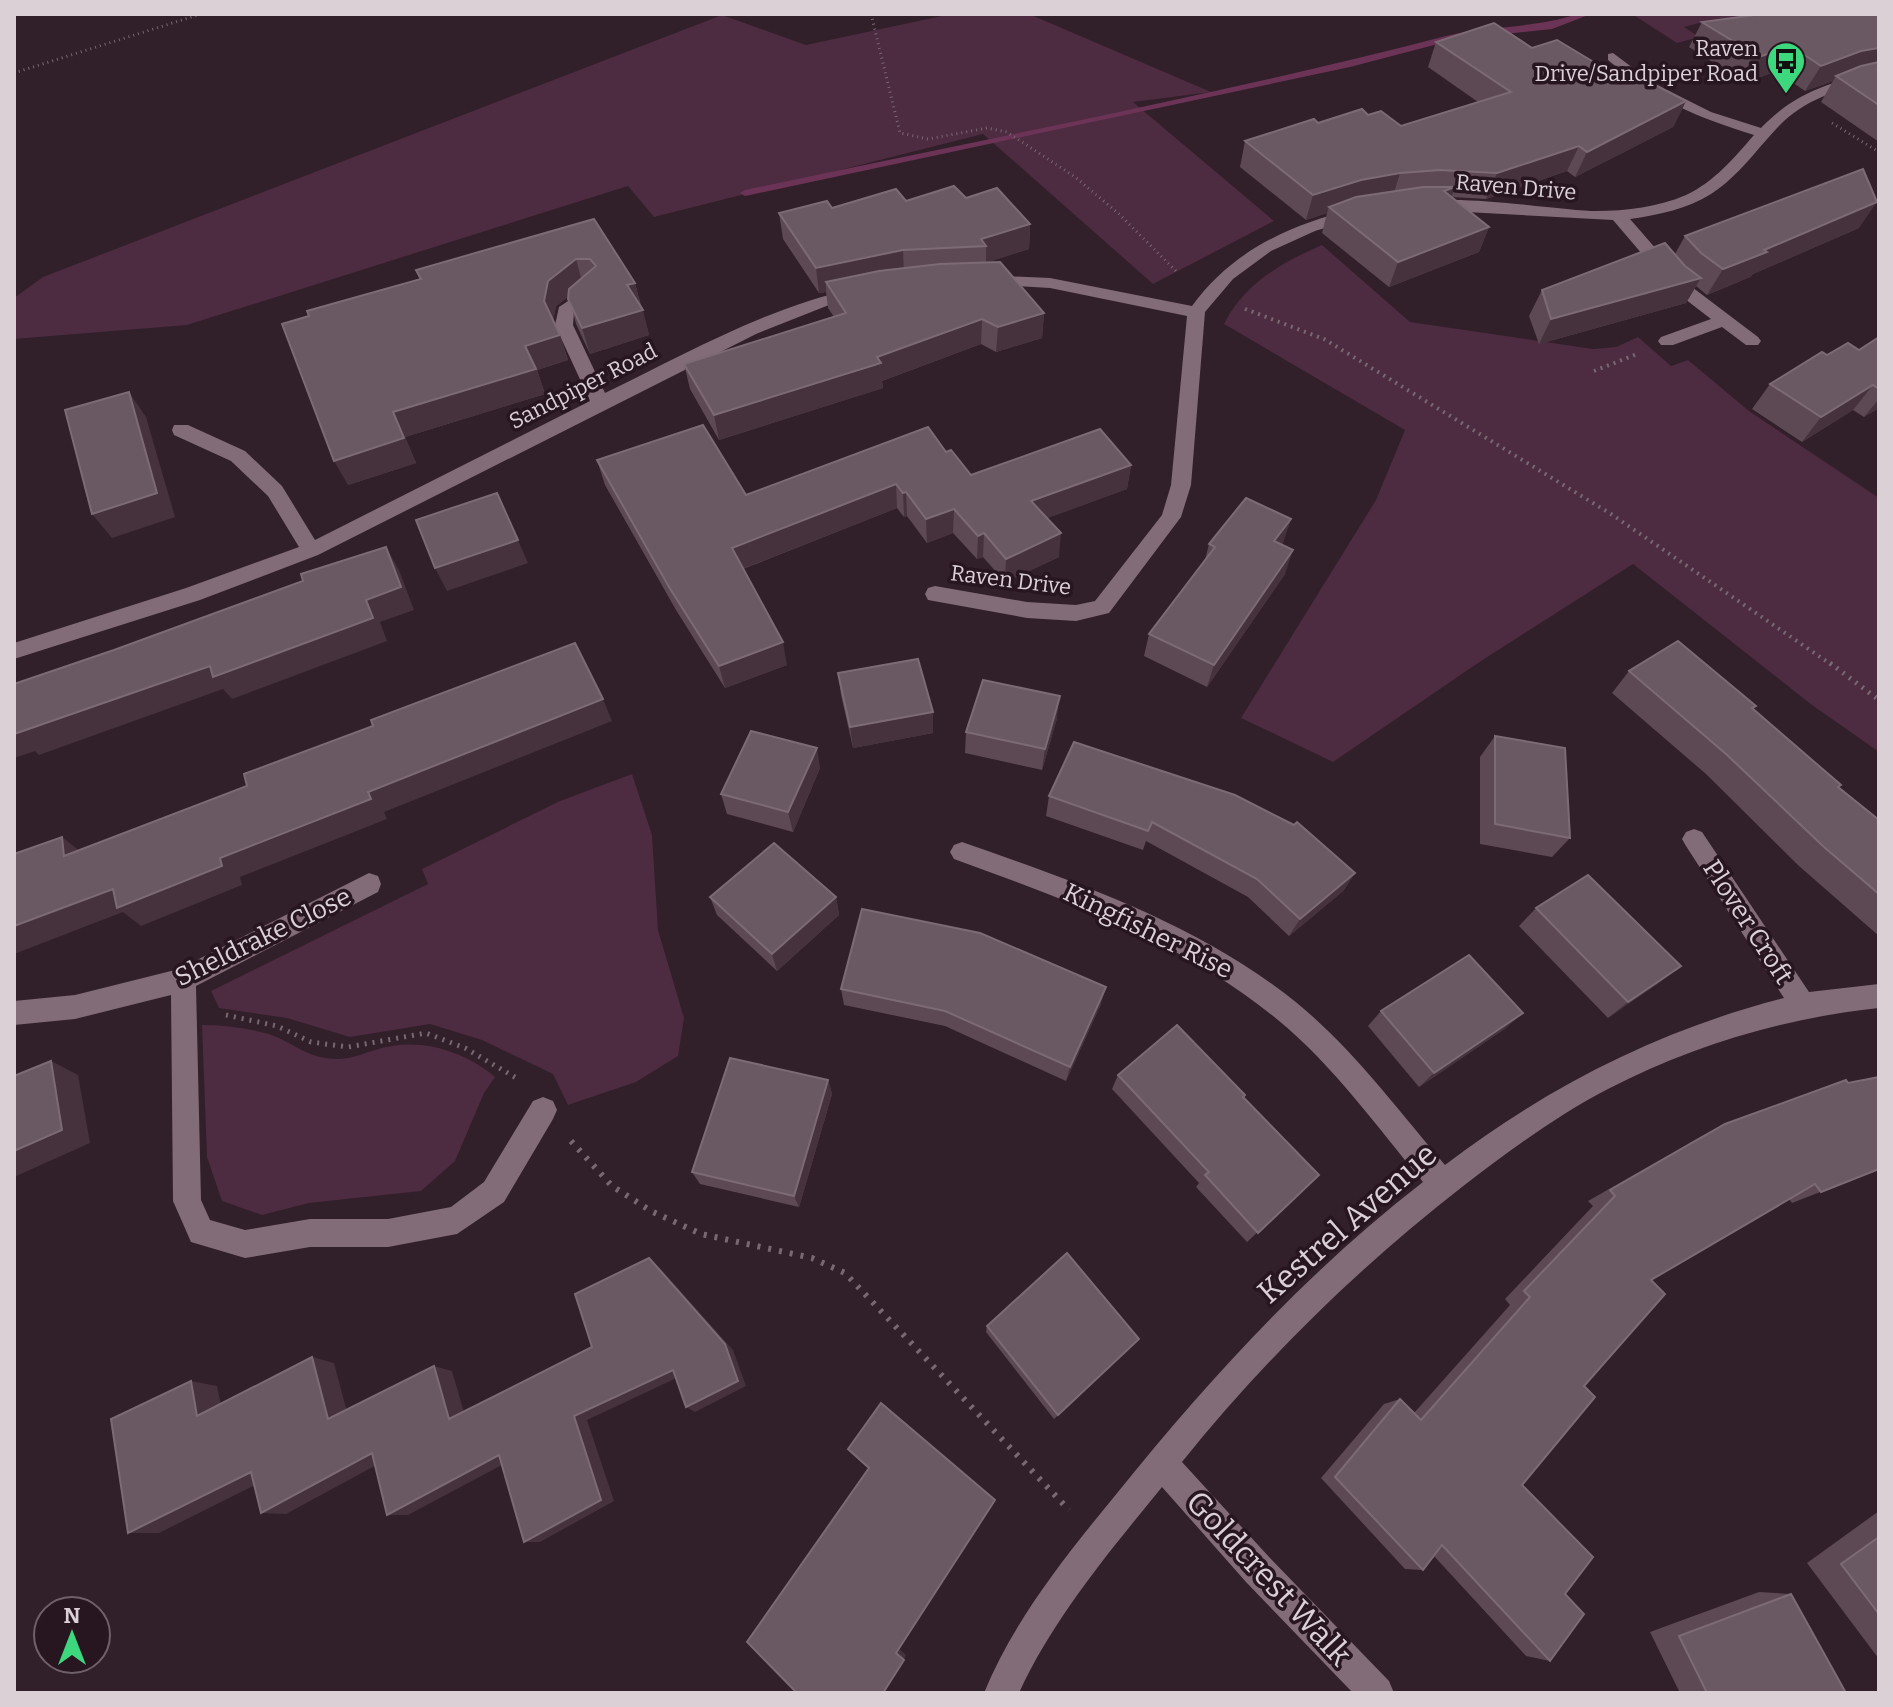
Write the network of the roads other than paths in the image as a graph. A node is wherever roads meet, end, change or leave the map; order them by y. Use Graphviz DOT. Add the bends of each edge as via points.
graph roads {
  1 [pos="1613,57"];
  2 [pos="1879,77"];
  3 [pos="1766,134"];
  4 [pos="1408,206"];
  5 [pos="1365,212"];
  6 [pos="1618,216"];
  7 [pos="964,280"];
  8 [pos="875,289"];
  9 [pos="591,291"];
  10 [pos="1196,312"];
  11 [pos="1724,320"];
  12 [pos="1667,341"];
  13 [pos="1752,341"];
  14 [pos="600,403"];
  15 [pos="181,430"];
  16 [pos="311,550"];
  17 [pos="935,594"];
  18 [pos="14,651"];
  19 [pos="1694,839"];
  20 [pos="962,852"];
  21 [pos="369,884"];
  22 [pos="183,980"];
  23 [pos="1879,996"];
  24 [pos="1803,1005"];
  25 [pos="14,1013"];
  26 [pos="543,1110"];
  27 [pos="1443,1184"];
  28 [pos="1161,1462"];
  29 [pos="1001,1693"];
  30 [pos="1377,1693"];
  1 -- 3 [label="street" via="1648,86 1706,115"];
  2 -- 3 [label="street, Raven Drive" via="1833,88 1796,105"];
  3 -- 6 [label="street, Raven Drive" via="1712,188 1687,200"];
  4 -- 6 [label="street, Raven Drive"];
  5 -- 10 [label="street, Raven Drive" via="1301,229 1259,251 1209,292"];
  6 -- 11 [label="street" via="1678,285"];
  7 -- 10 [label="street" via="1050,283"];
  8 -- 14 [label="street, Sandpiper Road" via="782,316"];
  9 -- 14 [label="street" via="565,311 564,325"];
  10 -- 17 [label="street, Raven Drive" via="1181,485 1171,517 1102,607 1076,613 1027,610"];
  11 -- 12 [label="street"];
  11 -- 13 [label="street"];
  14 -- 16 [label="street, Sandpiper Road"];
  15 -- 16 [label="street" via="238,456 275,491"];
  16 -- 18 [label="street, Sandpiper Road"];
  19 -- 24 [label="street, Plover Croft"];
  20 -- 27 [label="street, Kingfisher Rise" via="1071,891 1230,968 1289,1014 1345,1070"];
  21 -- 22 [label="street, Sheldrake Close"];
  22 -- 25 [label="street, Sheldrake Close" via="75,1007"];
  22 -- 26 [label="street" via="187,1201 201,1232 245,1244 310,1233 388,1233 457,1220 494,1192"];
  23 -- 24 [label="street, Kestrel Avenue"];
  24 -- 27 [label="street, Kestrel Avenue" via="1703,1035 1616,1071 1529,1120"];
  27 -- 28 [label="street, Kestrel Avenue" via="1263,1344"];
  28 -- 29 [label="street, Kestrel Avenue" via="1014,1662"];
  28 -- 30 [label="street, Goldcrest Walk"];
}
